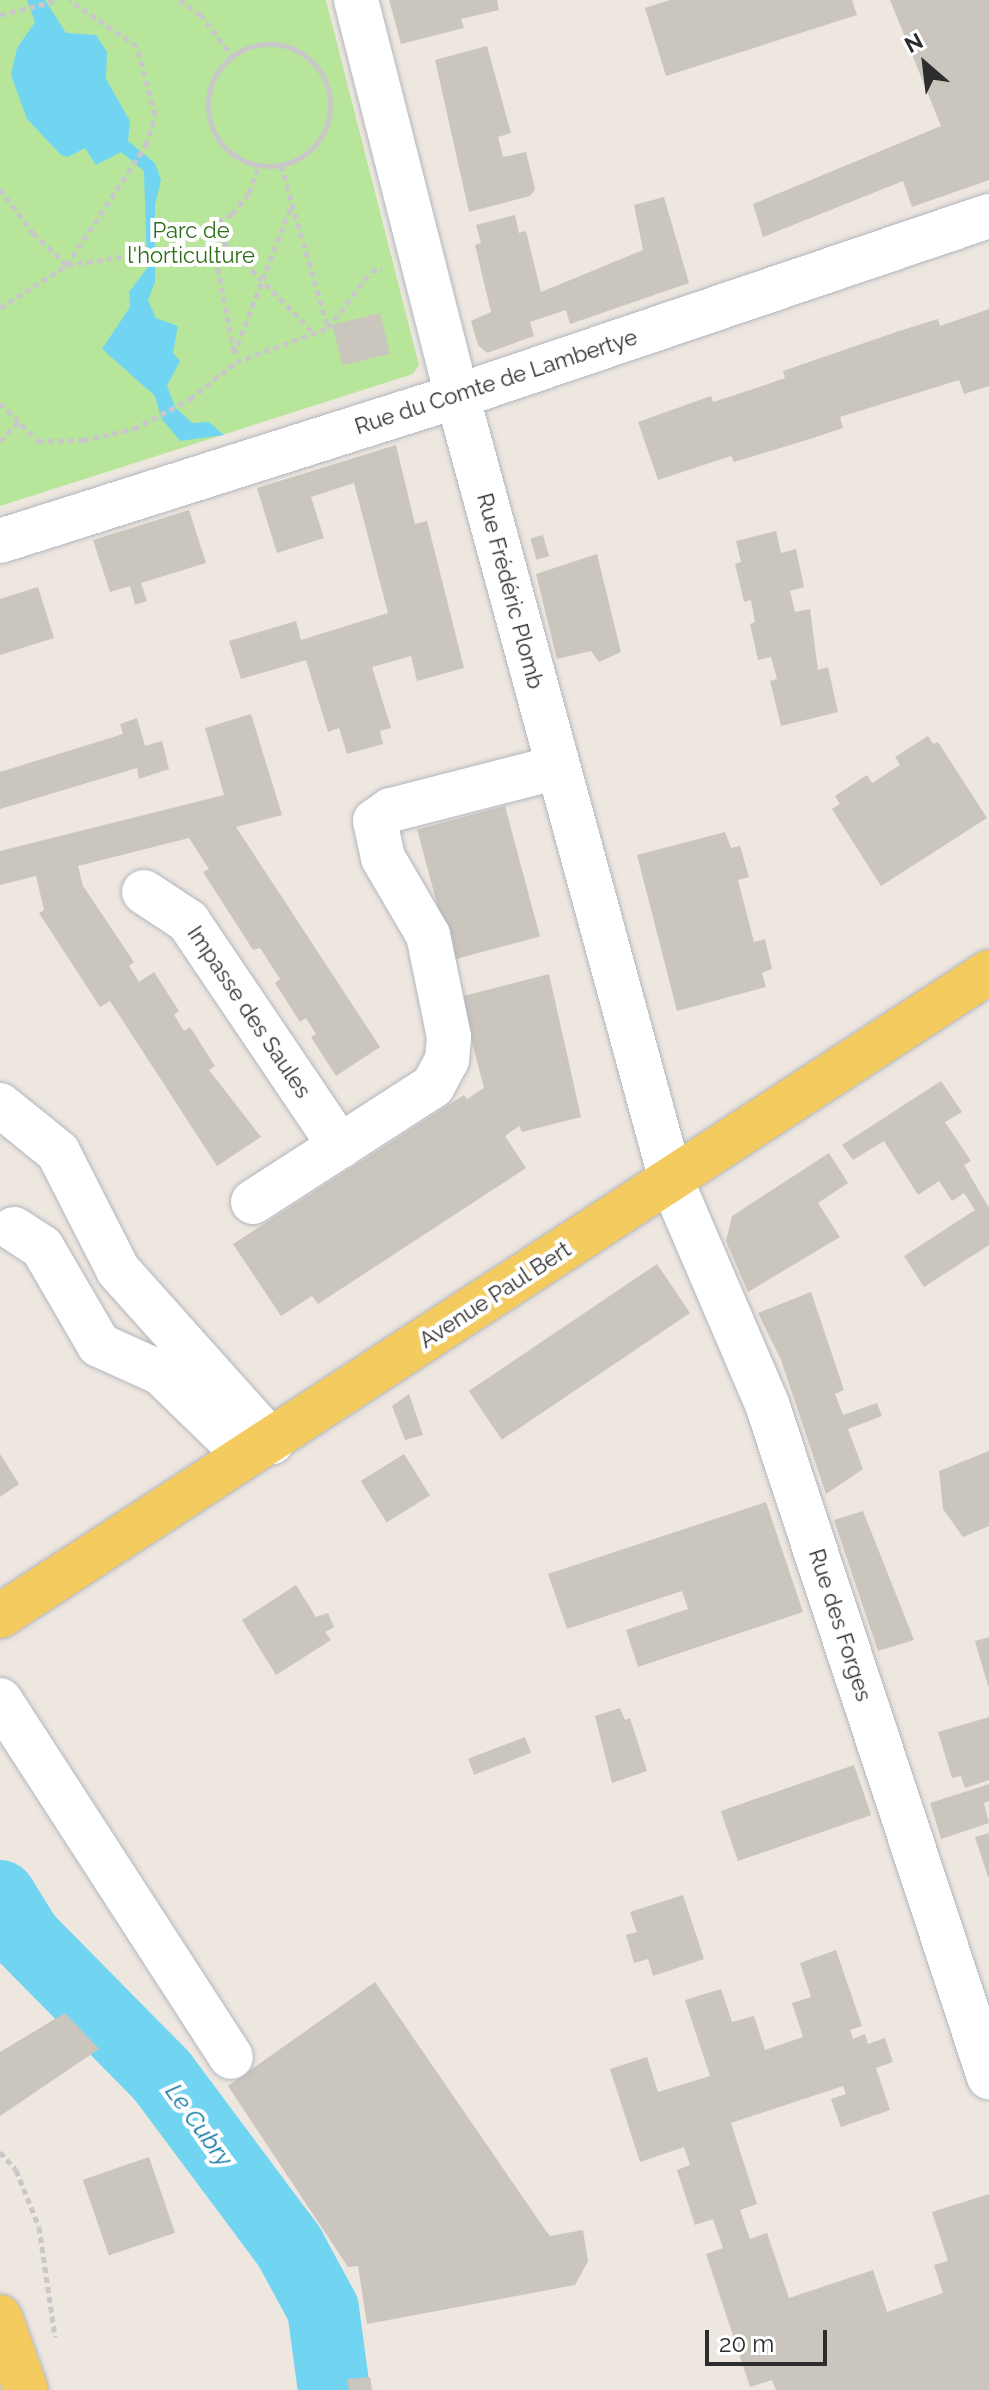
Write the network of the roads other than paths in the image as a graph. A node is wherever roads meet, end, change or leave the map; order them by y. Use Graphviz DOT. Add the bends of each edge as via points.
graph roads {
  1 [pos="356,0"];
  2 [pos="989,216"];
  3 [pos="458,396"];
  4 [pos="0,541"];
  5 [pos="558,767"];
  6 [pos="144,892"];
  7 [pos="989,972"];
  8 [pos="0,1105"];
  9 [pos="340,1146"];
  10 [pos="671,1180"];
  11 [pos="253,1202"];
  12 [pos="14,1229"];
  13 [pos="261,1450"];
  14 [pos="0,1616"];
  15 [pos="0,1700"];
  16 [pos="231,2057"];
  17 [pos="989,2077"];
  18 [pos="0,2317"];
  19 [pos="26,2390"];
  1 -- 3 [label="street, Rue Frédéric Plomb"];
  2 -- 3 [label="street, Rue du Comte de Lambertye"];
  3 -- 4 [label="street, Rue du Comte de Lambertye"];
  3 -- 5 [label="street, Rue Frédéric Plomb"];
  5 -- 9 [label="street" via="391,810 375,821 383,858 428,935 449,1037 447,1060 433,1086"];
  5 -- 10 [label="street, Rue Frédéric Plomb"];
  6 -- 9 [label="street, Impasse des Saules" via="188,921"];
  7 -- 10 [label="main road, Avenue Paul Bert"];
  8 -- 13 [label="street" via="58,1152 118,1270"];
  9 -- 11 [label="street"];
  10 -- 13 [label="main road, Avenue Paul Bert"];
  10 -- 17 [label="street, Rue des Forges" via="767,1404"];
  12 -- 13 [label="street" via="42,1247 99,1345 161,1373"];
  13 -- 14 [label="main road, Avenue Paul Bert"];
  15 -- 16 [label="street"];
  18 -- 19 [label="main road"];
}
